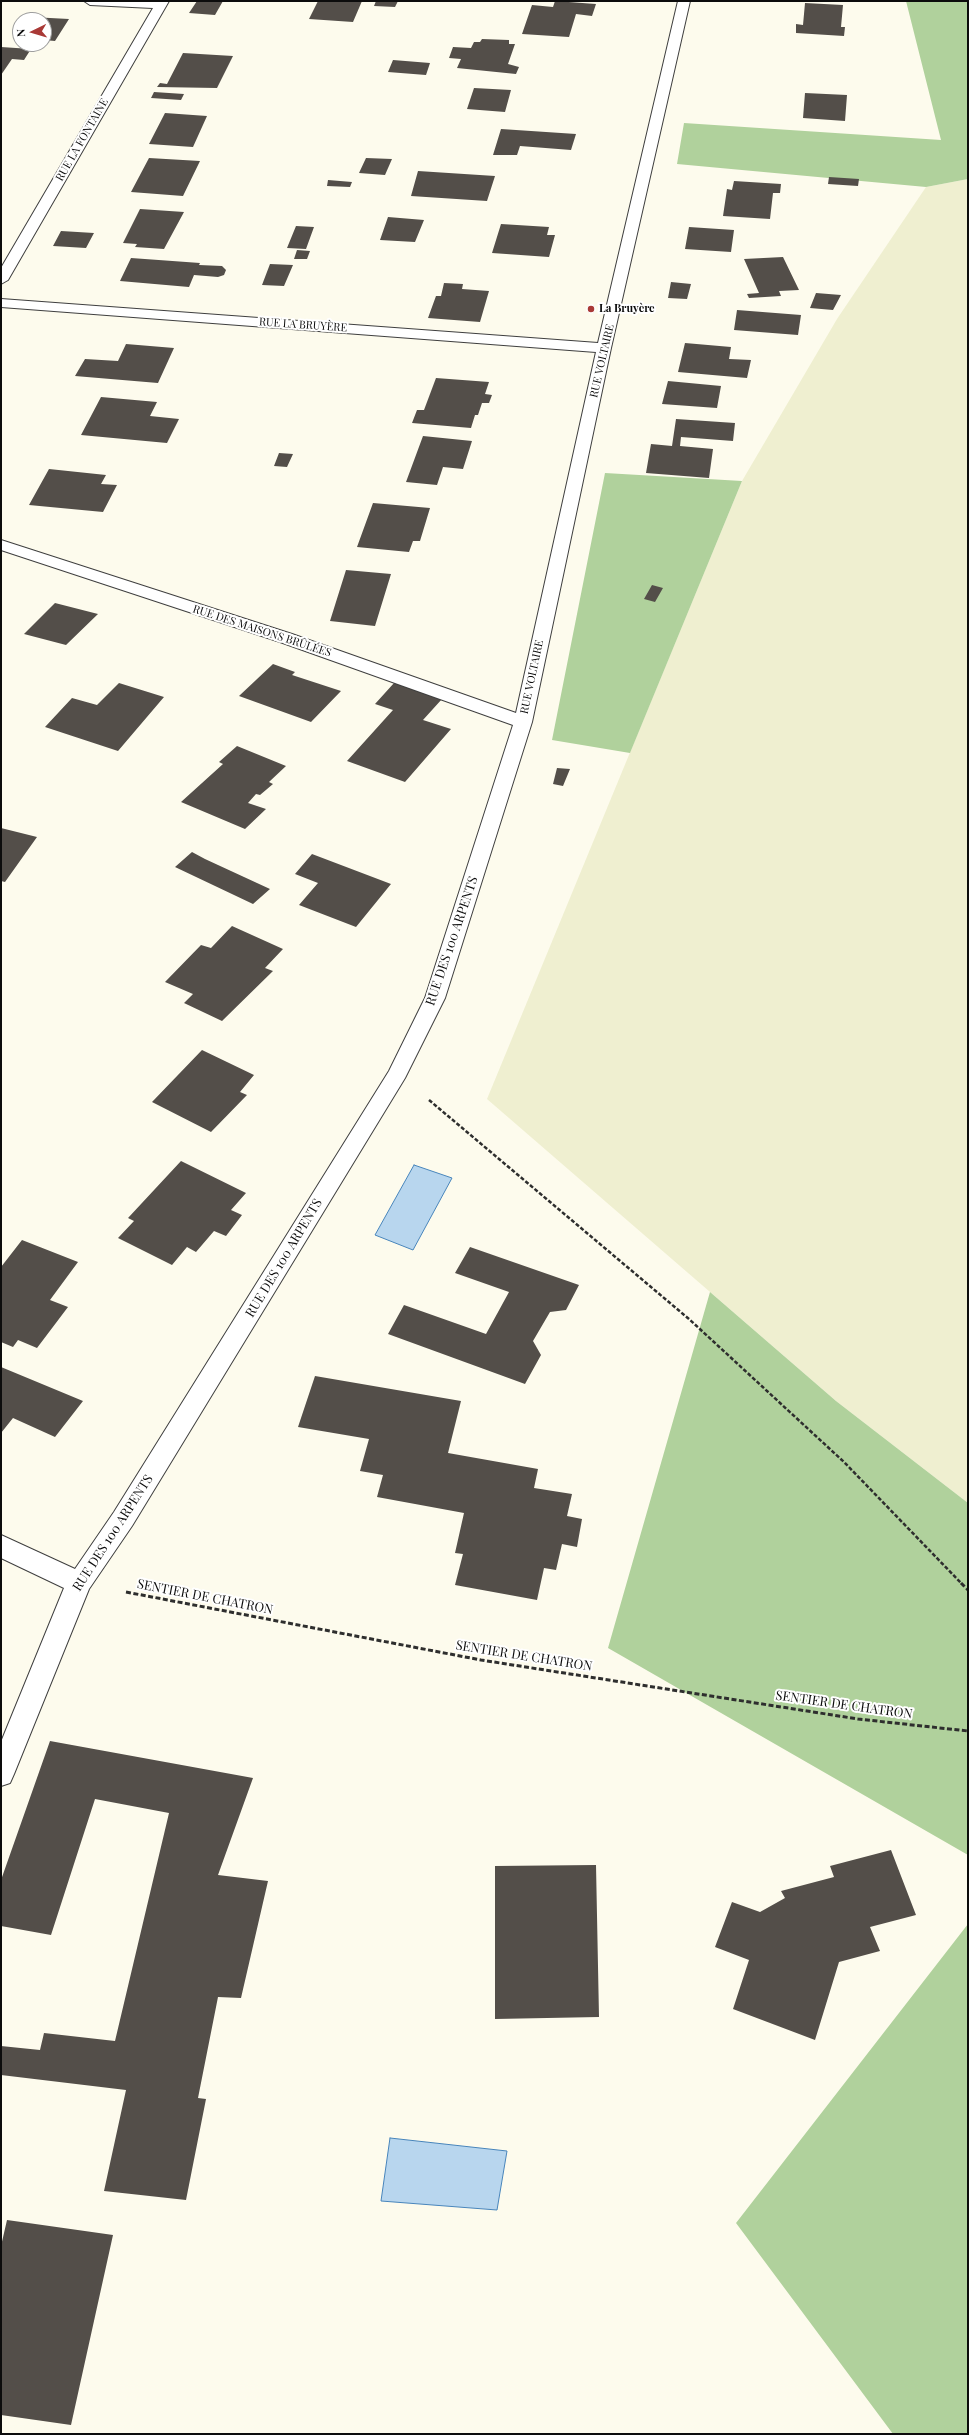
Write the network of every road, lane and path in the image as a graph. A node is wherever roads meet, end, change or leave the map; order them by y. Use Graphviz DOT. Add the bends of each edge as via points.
graph roads {
  1 [pos="90,1"];
  2 [pos="684,1"];
  3 [pos="162,3"];
  4 [pos="1,280"];
  5 [pos="1,303"];
  6 [pos="604,348"];
  7 [pos="1,544"];
  8 [pos="523,722"];
  9 [pos="398,1073"];
  10 [pos="1,1546"];
  11 [pos="79,1583"];
  12 [pos="968,1590"];
  13 [pos="968,1731"];
  14 [pos="1,1774"];
  1 -- 3 [label="street"];
  2 -- 6 [label="street, RUE VOLTAIRE"];
  3 -- 4 [label="street, RUE LA FONTAINE"];
  5 -- 6 [label="street, RUE LA BRUYÈRE"];
  6 -- 8 [label="street, RUE VOLTAIRE"];
  7 -- 8 [label="street, RUE DES MAISONS BRÛLÉES" via="286,638"];
  8 -- 9 [label="street, RUE DES 100 ARPENTS" via="435,998"];
  9 -- 11 [label="street, RUE DES 100 ARPENTS" via="128,1512"];
  9 -- 12 [label="path" via="689,1319 844,1462"];
  10 -- 11 [label="street"];
  11 -- 13 [label="path, SENTIER DE CHATRON" via="481,1660 858,1719"];
  11 -- 14 [label="street, RUE DES 100 ARPENTS"];
}
